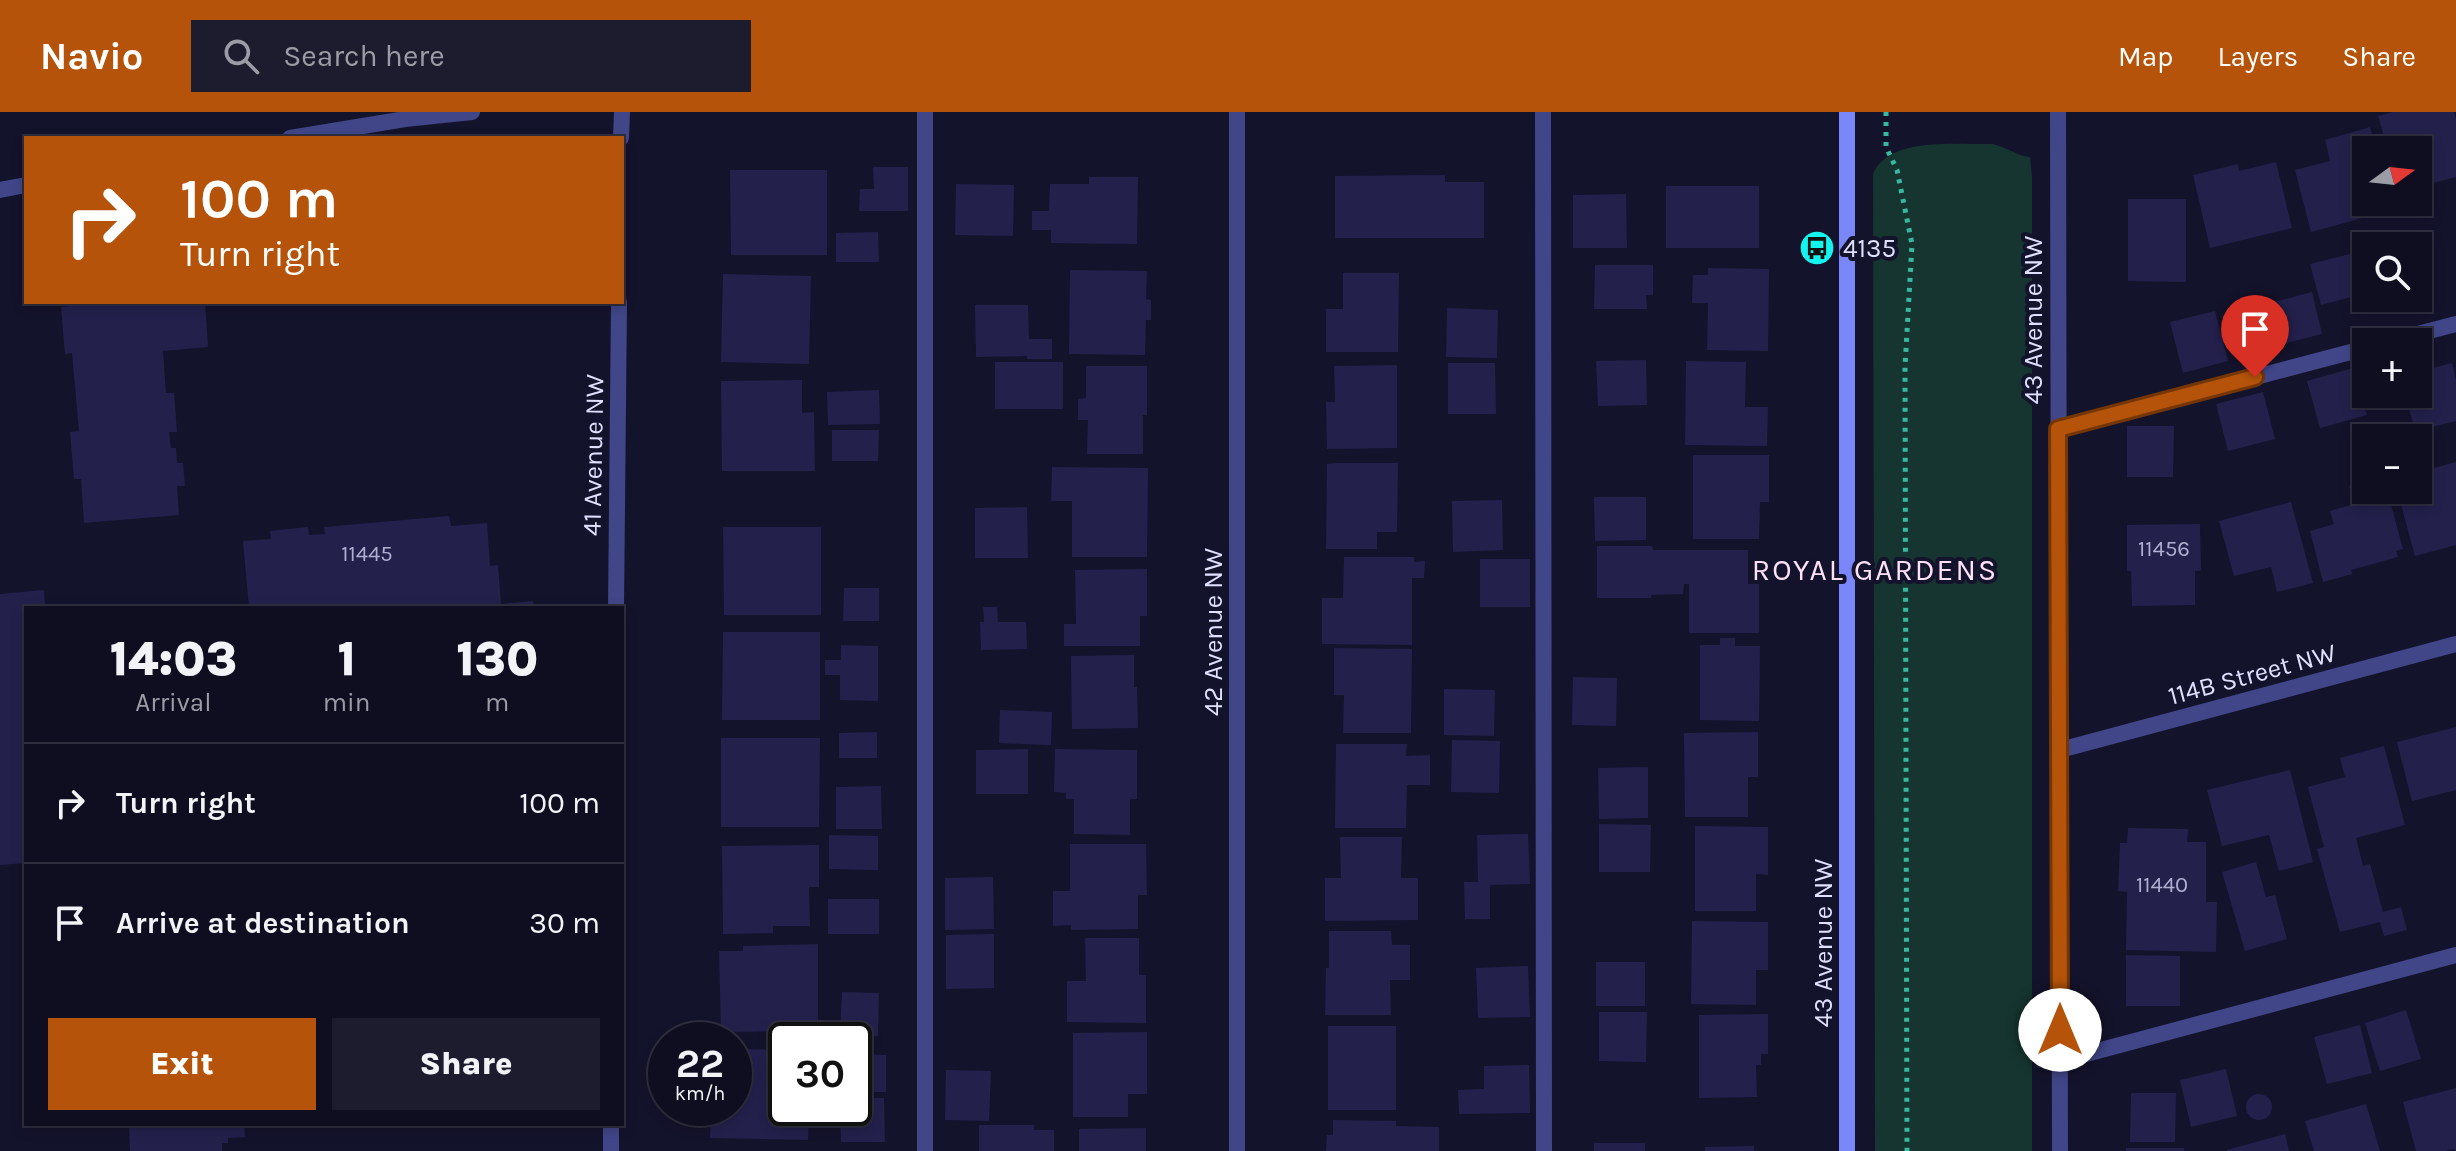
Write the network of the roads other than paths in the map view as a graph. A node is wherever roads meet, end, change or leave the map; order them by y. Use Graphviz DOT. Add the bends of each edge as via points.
graph roads {
  1 [pos="472,112"];
  2 [pos="622,112"];
  3 [pos="925,112"];
  4 [pos="1237,112"];
  5 [pos="1543,112"];
  6 [pos="1847,112"];
  7 [pos="2058,112"];
  8 [pos="302,136"];
  9 [pos="621,136"];
  10 [pos="24,185"];
  11 [pos="0,190"];
  12 [pos="619,304"];
  13 [pos="2456,324"];
  14 [pos="2432,330"];
  15 [pos="2352,352"];
  16 [pos="2058,429"];
  17 [pos="616,606"];
  18 [pos="2456,644"];
  19 [pos="2060,750"];
  20 [pos="2456,955"];
  21 [pos="2060,1061"];
  22 [pos="611,1126"];
  23 [pos="611,1151"];
  24 [pos="925,1151"];
  25 [pos="1237,1151"];
  26 [pos="1544,1151"];
  27 [pos="1847,1151"];
  28 [pos="2060,1151"];
  1 -- 8 [label="street"];
  2 -- 9 [label="street"];
  3 -- 24 [label="street"];
  4 -- 25 [label="street, 42 Avenue NW"];
  5 -- 26 [label="street"];
  6 -- 27 [label="street, 43 Avenue NW"];
  7 -- 16 [label="street, 43 Avenue NW"];
  10 -- 11 [label="street"];
  12 -- 17 [label="street, 41 Avenue NW"];
  13 -- 14 [label="street"];
  15 -- 16 [label="street"];
  16 -- 19 [label="street, 43 Avenue NW"];
  18 -- 19 [label="street, 114B Street NW"];
  19 -- 21 [label="street, 43 Avenue NW"];
  20 -- 21 [label="street"];
  21 -- 28 [label="street, 43 Avenue NW"];
  22 -- 23 [label="street"];
}
